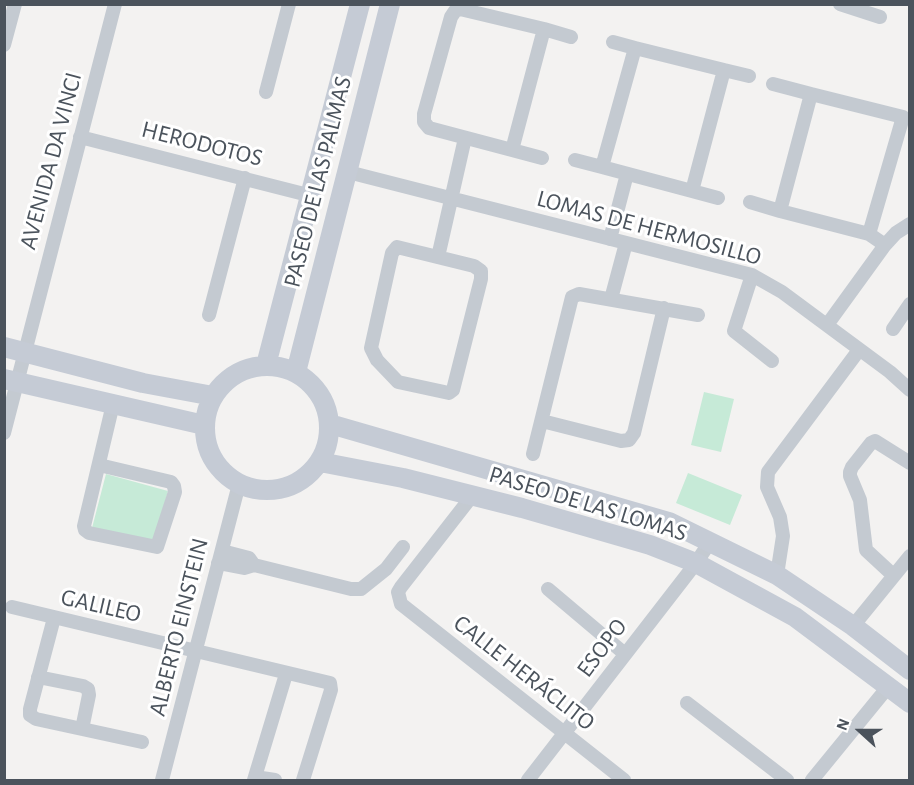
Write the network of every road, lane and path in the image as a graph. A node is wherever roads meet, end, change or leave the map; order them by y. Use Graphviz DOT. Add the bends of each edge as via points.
graph roads {
  1 [pos="15,4"];
  2 [pos="115,4"];
  3 [pos="289,4"];
  4 [pos="360,4"];
  5 [pos="390,4"];
  6 [pos="840,4"];
  7 [pos="880,17"];
  8 [pos="544,29"];
  9 [pos="571,37"];
  10 [pos="613,42"];
  11 [pos="4,45"];
  12 [pos="635,48"];
  13 [pos="724,70"];
  14 [pos="749,76"];
  15 [pos="773,84"];
  16 [pos="266,92"];
  17 [pos="811,94"];
  18 [pos="903,117"];
  19 [pos="909,131"];
  20 [pos="80,137"];
  21 [pos="465,138"];
  22 [pos="512,150"];
  23 [pos="542,158"];
  24 [pos="575,160"];
  25 [pos="602,167"];
  26 [pos="348,172"];
  27 [pos="627,174"];
  28 [pos="245,178"];
  29 [pos="692,191"];
  30 [pos="312,196"];
  31 [pos="718,198"];
  32 [pos="452,200"];
  33 [pos="750,202"];
  34 [pos="780,211"];
  35 [pos="909,226"];
  36 [pos="869,234"];
  37 [pos="610,239"];
  38 [pos="626,243"];
  39 [pos="885,245"];
  40 [pos="438,257"];
  41 [pos="752,275"];
  42 [pos="611,299"];
  43 [pos="909,304"];
  44 [pos="664,308"];
  45 [pos="209,315"];
  46 [pos="698,315"];
  47 [pos="827,325"];
  48 [pos="893,329"];
  49 [pos="4,347"];
  50 [pos="860,350"];
  51 [pos="25,352"];
  52 [pos="772,361"];
  53 [pos="266,365"];
  54 [pos="296,372"];
  55 [pos="11,381"];
  56 [pos="909,390"];
  57 [pos="213,396"];
  58 [pos="113,404"];
  59 [pos="542,421"];
  60 [pos="330,424"];
  61 [pos="204,425"];
  62 [pos="4,433"];
  63 [pos="533,454"];
  64 [pos="908,460"];
  65 [pos="320,462"];
  66 [pos="99,465"];
  67 [pos="503,474"];
  68 [pos="238,484"];
  69 [pos="472,496"];
  70 [pos="497,502"];
  71 [pos="710,542"];
  72 [pos="403,547"];
  73 [pos="909,556"];
  74 [pos="220,557"];
  75 [pos="696,563"];
  76 [pos="777,574"];
  77 [pos="893,575"];
  78 [pos="548,589"];
  79 [pos="12,608"];
  80 [pos="54,618"];
  81 [pos="853,626"];
  82 [pos="196,652"];
  83 [pos="626,654"];
  84 [pos="909,670"];
  85 [pos="286,674"];
  86 [pos="38,677"];
  87 [pos="888,687"];
  88 [pos="687,703"];
  89 [pos="909,704"];
  90 [pos="82,729"];
  91 [pos="564,735"];
  92 [pos="142,742"];
  93 [pos="254,779"];
  94 [pos="162,780"];
  95 [pos="275,780"];
  96 [pos="303,780"];
  97 [pos="528,780"];
  98 [pos="624,780"];
  99 [pos="788,780"];
  100 [pos="813,780"];
  1 -- 11 [label="street"];
  2 -- 20 [label="street, AVENIDA DA VINCI"];
  3 -- 16 [label="street"];
  4 -- 30 [label="street, PASEO DE LAS PALMAS"];
  5 -- 26 [label="street, PASEO DE LAS PALMAS"];
  6 -- 7 [label="street"];
  8 -- 9 [label="street"];
  8 -- 21 [label="street" via="455,11 424,122 429,128"];
  8 -- 22 [label="street"];
  10 -- 12 [label="street"];
  12 -- 13 [label="street"];
  12 -- 25 [label="street"];
  13 -- 14 [label="street"];
  13 -- 29 [label="street"];
  15 -- 17 [label="street"];
  17 -- 18 [label="street"];
  17 -- 34 [label="street"];
  18 -- 19 [label="street"];
  18 -- 36 [label="street"];
  20 -- 28 [label="street, HERODOTOS"];
  20 -- 51 [label="street, AVENIDA DA VINCI"];
  21 -- 22 [label="street"];
  21 -- 32 [label="street"];
  22 -- 23 [label="street"];
  24 -- 25 [label="street"];
  25 -- 27 [label="street"];
  26 -- 32 [label="street, LOMAS DE HERMOSILLO"];
  26 -- 54 [label="street, PASEO DE LAS PALMAS"];
  27 -- 29 [label="street"];
  27 -- 37 [label="street"];
  28 -- 30 [label="street, HERODOTOS"];
  28 -- 45 [label="street"];
  29 -- 31 [label="street"];
  30 -- 53 [label="street, PASEO DE LAS PALMAS"];
  32 -- 37 [label="street, LOMAS DE HERMOSILLO"];
  32 -- 40 [label="street"];
  33 -- 34 [label="street"];
  34 -- 36 [label="street"];
  35 -- 39 [label="street"];
  36 -- 39 [label="street"];
  37 -- 38 [label="street, LOMAS DE HERMOSILLO"];
  38 -- 41 [label="street, LOMAS DE HERMOSILLO"];
  38 -- 42 [label="street"];
  39 -- 47 [label="street"];
  40 -- 40 [label="street" via="481,271 453,390 449,393 398,382 371,348 392,253 397,247"];
  41 -- 47 [label="street, LOMAS DE HERMOSILLO"];
  41 -- 52 [label="street" via="734,331"];
  42 -- 44 [label="street"];
  42 -- 59 [label="street" via="579,294 572,297"];
  43 -- 48 [label="street"];
  44 -- 46 [label="street"];
  44 -- 59 [label="street" via="634,433 629,440"];
  47 -- 50 [label="street, LOMAS DE HERMOSILLO"];
  49 -- 51 [label="street"];
  50 -- 56 [label="street, LOMAS DE HERMOSILLO"];
  50 -- 76 [label="street" via="768,472 767,487 780,517 783,536"];
  51 -- 55 [label="street, AVENIDA DA VINCI"];
  51 -- 57 [label="street" via="143,383"];
  53 -- 54 [label="street"];
  53 -- 57 [label="street" via="245,369 227,380"];
  54 -- 60 [label="street" via="313,385 325,403"];
  55 -- 58 [label="street"];
  55 -- 62 [label="street, AVENIDA DA VINCI"];
  57 -- 61 [label="street"];
  58 -- 61 [label="street"];
  58 -- 66 [label="street"];
  59 -- 63 [label="street"];
  60 -- 65 [label="street"];
  60 -- 67 [label="street, PASEO DE LAS LOMAS"];
  61 -- 68 [label="street" via="213,460"];
  64 -- 77 [label="street" via="875,441 850,472 860,500 866,550"];
  65 -- 68 [label="street" via="304,478 284,489 261,491"];
  65 -- 69 [label="street, PASEO DE LAS LOMAS"];
  66 -- 66 [label="street" via="85,530 157,547 174,486 171,482"];
  67 -- 70 [label="street"];
  67 -- 71 [label="street, PASEO DE LAS LOMAS" via="669,522"];
  68 -- 74 [label="street, ALBERTO EINSTEIN"];
  69 -- 70 [label="street, PASEO DE LAS LOMAS"];
  69 -- 91 [label="street, CALLE HERÁCLITO" via="401,587 398,599"];
  70 -- 75 [label="street, PASEO DE LAS LOMAS" via="650,544"];
  71 -- 75 [label="street, ESOPO"];
  71 -- 76 [label="street, PASEO DE LAS LOMAS"];
  72 -- 74 [label="street" via="386,570 361,589 254,566 244,568"];
  73 -- 77 [label="street"];
  74 -- 82 [label="street, ALBERTO EINSTEIN"];
  75 -- 83 [label="street, ESOPO"];
  75 -- 87 [label="street, PASEO DE LAS LOMAS" via="795,617"];
  76 -- 81 [label="street, PASEO DE LAS LOMAS"];
  77 -- 81 [label="street"];
  78 -- 83 [label="street"];
  79 -- 80 [label="street, GALILEO"];
  80 -- 82 [label="street, GALILEO"];
  80 -- 86 [label="street"];
  81 -- 84 [label="street, PASEO DE LAS LOMAS"];
  82 -- 85 [label="street, GALILEO"];
  82 -- 94 [label="street, ALBERTO EINSTEIN"];
  83 -- 91 [label="street, ESOPO"];
  85 -- 93 [label="street"];
  85 -- 96 [label="street, GALILEO" via="330,683"];
  86 -- 90 [label="street" via="88,689"];
  86 -- 90 [label="street" via="30,715"];
  87 -- 89 [label="street, PASEO DE LAS LOMAS"];
  87 -- 100 [label="street"];
  88 -- 99 [label="street"];
  90 -- 92 [label="street"];
  91 -- 97 [label="street, ESOPO"];
  91 -- 98 [label="street, CALLE HERÁCLITO"];
  93 -- 95 [label="street"];
}
